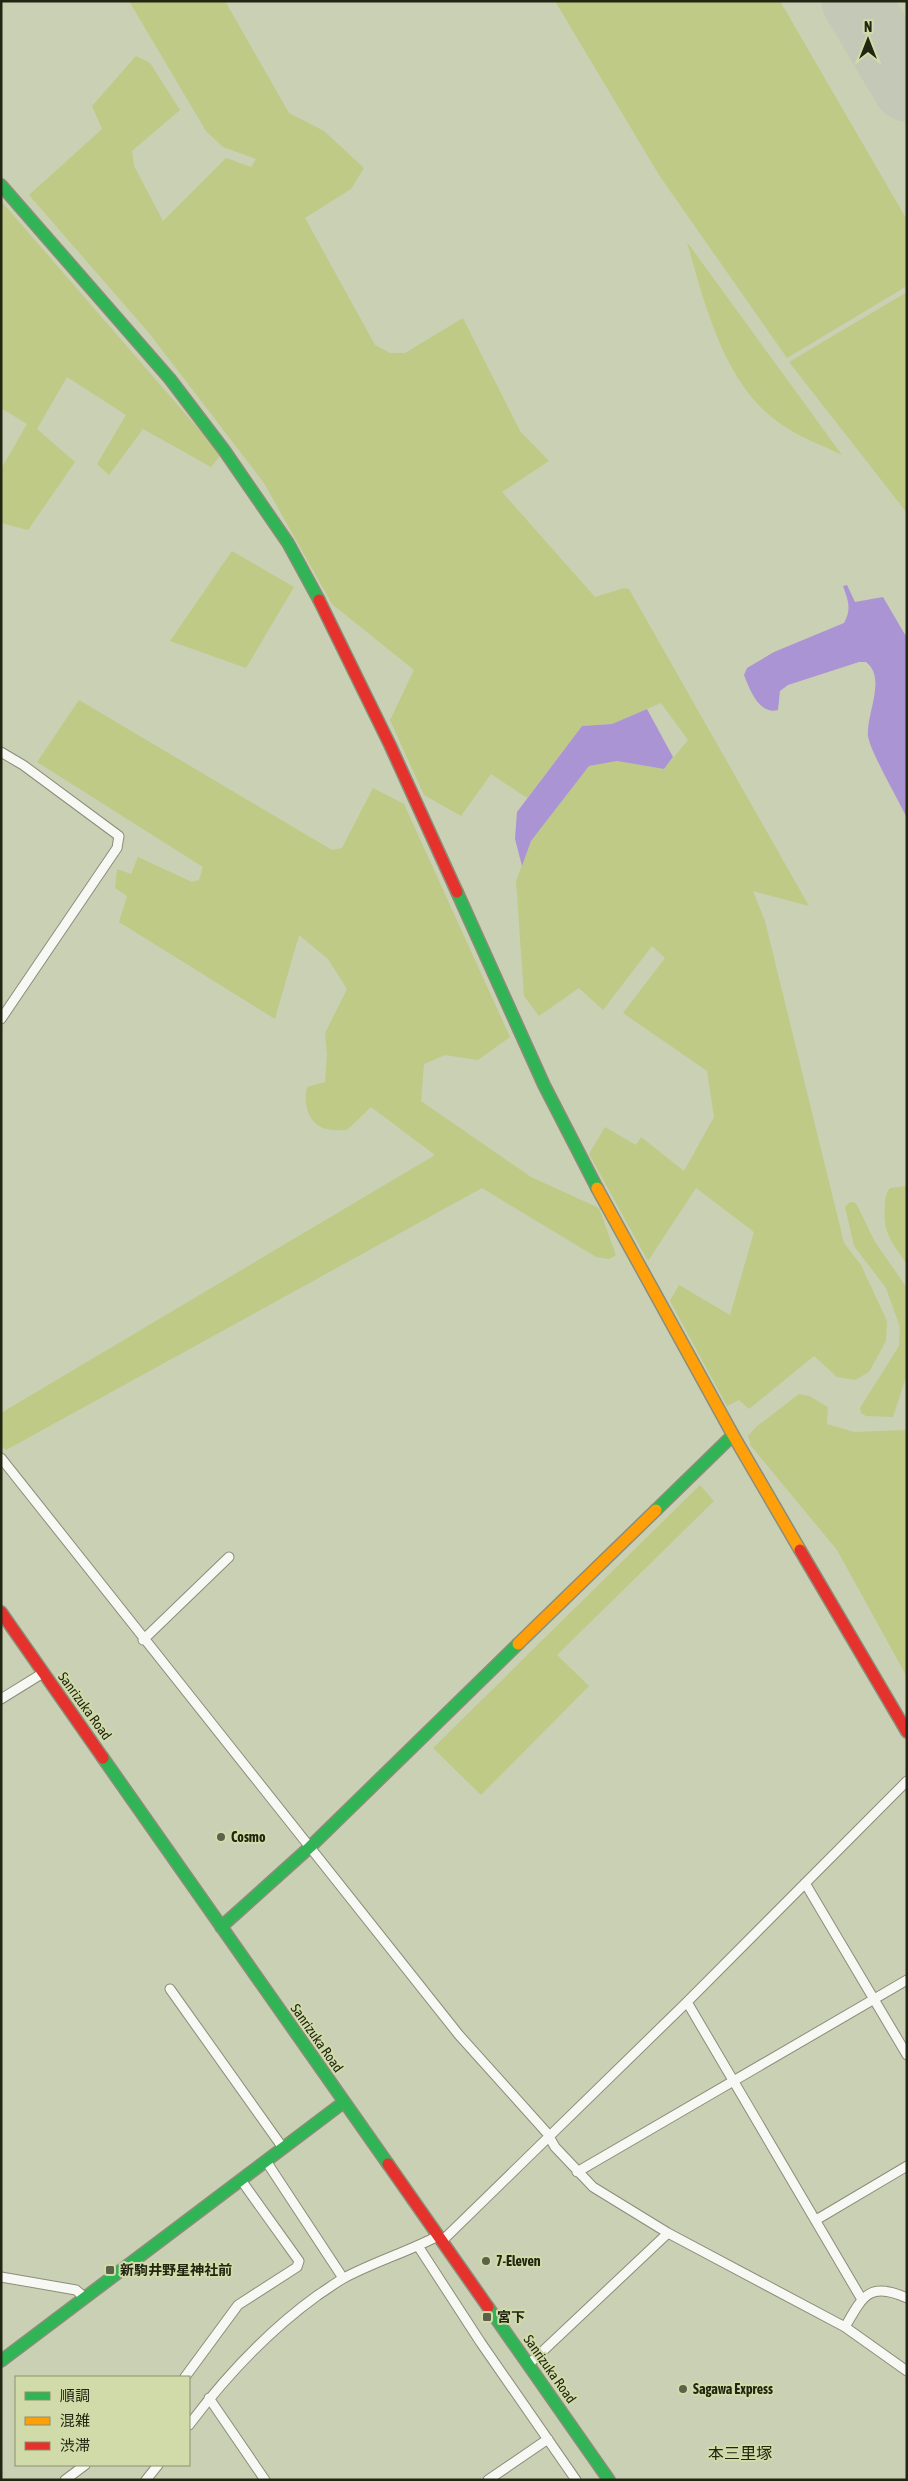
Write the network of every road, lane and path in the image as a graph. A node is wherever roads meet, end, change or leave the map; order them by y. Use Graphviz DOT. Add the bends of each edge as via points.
graph roads {
  1 [pos="1,185"];
  2 [pos="1,752"];
  3 [pos="1,1019"];
  4 [pos="733,1435"];
  5 [pos="1,1458"];
  6 [pos="229,1557"];
  7 [pos="1,1612"];
  8 [pos="144,1640"];
  9 [pos="43,1673"];
  10 [pos="1,1699"];
  11 [pos="907,1732"];
  12 [pos="907,1781"];
  13 [pos="310,1847"];
  14 [pos="806,1883"];
  15 [pos="221,1926"];
  16 [pos="907,1980"];
  17 [pos="170,1989"];
  18 [pos="874,1999"];
  19 [pos="688,2002"];
  20 [pos="907,2055"];
  21 [pos="734,2081"];
  22 [pos="344,2102"];
  23 [pos="548,2139"];
  24 [pos="283,2148"];
  25 [pos="266,2160"];
  26 [pos="907,2166"];
  27 [pos="577,2172"];
  28 [pos="241,2180"];
  29 [pos="816,2220"];
  30 [pos="668,2233"];
  31 [pos="440,2238"];
  32 [pos="418,2246"];
  33 [pos="1,2277"];
  34 [pos="343,2278"];
  35 [pos="84,2296"];
  36 [pos="862,2298"];
  37 [pos="907,2298"];
  38 [pos="844,2327"];
  39 [pos="1,2361"];
  40 [pos="528,2364"];
  41 [pos="907,2371"];
  42 [pos="186,2376"];
  43 [pos="209,2398"];
  44 [pos="190,2424"];
  45 [pos="548,2439"];
  46 [pos="84,2466"];
  47 [pos="157,2466"];
  48 [pos="65,2480"];
  49 [pos="146,2480"];
  50 [pos="265,2480"];
  51 [pos="488,2480"];
  52 [pos="576,2480"];
  53 [pos="609,2480"];
  1 -- 4 [label="street" via="170,379 224,450 296,558 329,618 390,745 544,1085"];
  2 -- 3 [label="street" via="115,830 119,842"];
  4 -- 11 [label="street"];
  4 -- 13 [label="street"];
  5 -- 8 [label="street"];
  6 -- 8 [label="street"];
  7 -- 9 [label="street, Sanrizuka Road"];
  8 -- 13 [label="street"];
  9 -- 10 [label="street"];
  9 -- 15 [label="street, Sanrizuka Road"];
  12 -- 14 [label="street"];
  13 -- 15 [label="street"];
  13 -- 23 [label="street" via="459,2035"];
  14 -- 18 [label="street"];
  14 -- 19 [label="street"];
  15 -- 22 [label="street, Sanrizuka Road"];
  16 -- 18 [label="street"];
  17 -- 24 [label="street"];
  18 -- 20 [label="street"];
  18 -- 21 [label="street"];
  19 -- 21 [label="street"];
  19 -- 23 [label="street"];
  21 -- 27 [label="street"];
  21 -- 29 [label="street"];
  22 -- 24 [label="street"];
  22 -- 31 [label="street, Sanrizuka Road"];
  23 -- 27 [label="street"];
  23 -- 31 [label="street"];
  24 -- 25 [label="street"];
  25 -- 28 [label="street"];
  25 -- 34 [label="street"];
  26 -- 29 [label="street"];
  27 -- 30 [label="street" via="593,2187"];
  28 -- 35 [label="street"];
  28 -- 42 [label="street" via="299,2261 297,2267 238,2305"];
  29 -- 36 [label="street"];
  30 -- 38 [label="street"];
  30 -- 40 [label="street"];
  31 -- 32 [label="street"];
  31 -- 40 [label="street, Sanrizuka Road"];
  32 -- 34 [label="street"];
  32 -- 45 [label="street"];
  33 -- 35 [label="street" via="76,2290"];
  34 -- 43 [label="street" via="296,2311 258,2345"];
  35 -- 39 [label="street"];
  36 -- 37 [label="street" via="870,2291 890,2290"];
  36 -- 38 [label="street"];
  38 -- 41 [label="street"];
  40 -- 53 [label="street, Sanrizuka Road"];
  43 -- 44 [label="street"];
  43 -- 50 [label="street"];
  45 -- 51 [label="street"];
  45 -- 52 [label="street"];
  46 -- 48 [label="street"];
  47 -- 49 [label="street"];
}
